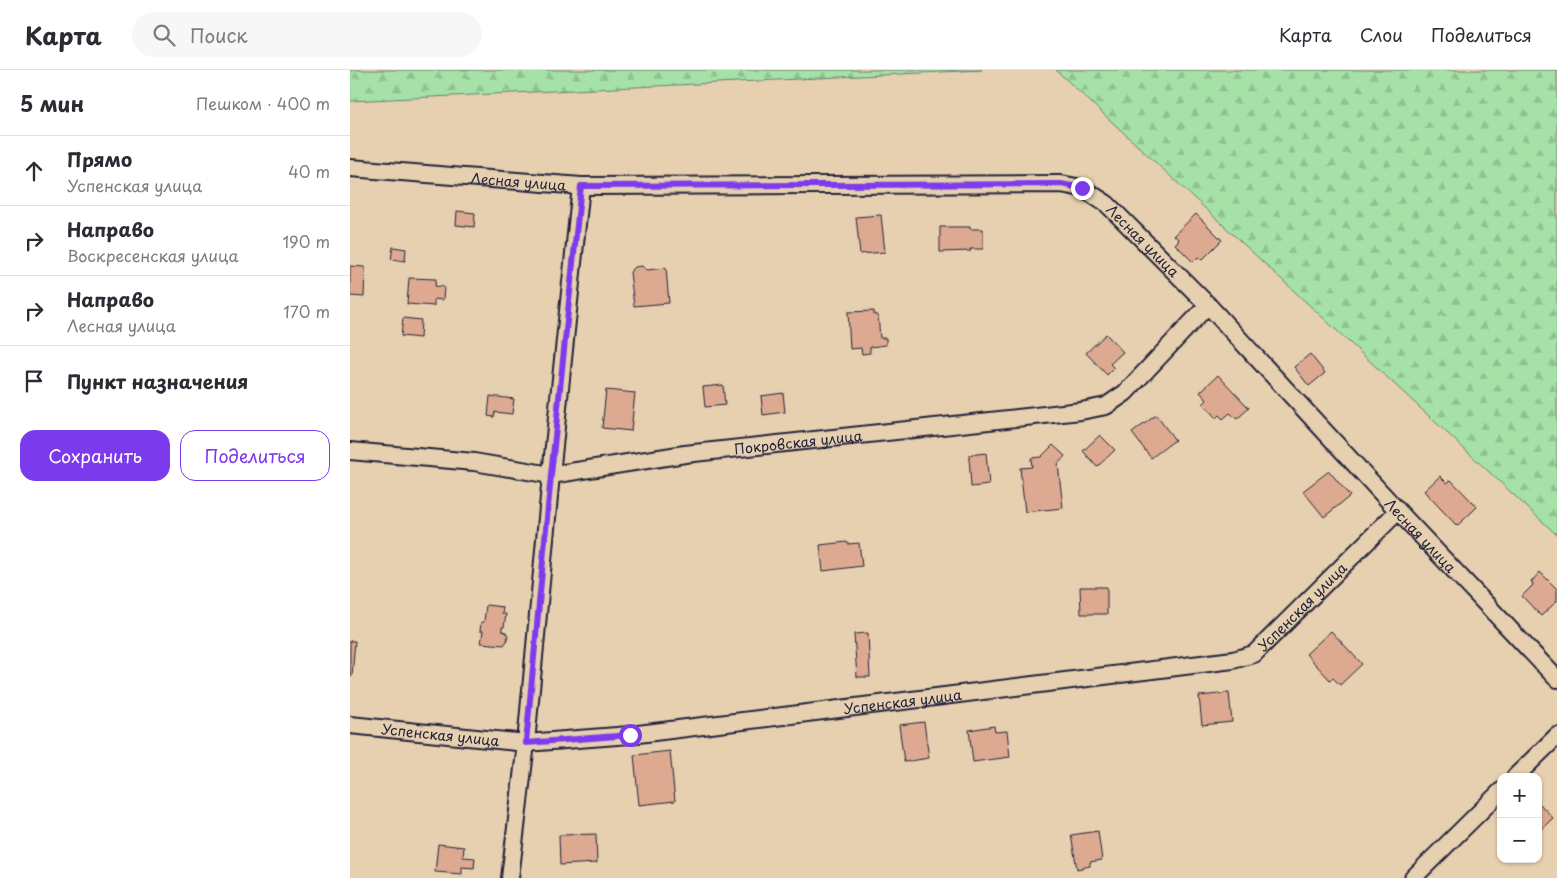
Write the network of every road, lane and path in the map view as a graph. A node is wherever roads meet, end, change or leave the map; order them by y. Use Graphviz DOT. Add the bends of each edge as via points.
graph roads {
  1 [pos="350,168"];
  2 [pos="581,186"];
  3 [pos="1208,305"];
  4 [pos="350,451"];
  5 [pos="551,475"];
  6 [pos="1398,510"];
  7 [pos="1557,678"];
  8 [pos="350,725"];
  9 [pos="1557,736"];
  10 [pos="526,743"];
  11 [pos="1519,773"];
  12 [pos="1497,795"];
  13 [pos="510,878"];
  14 [pos="1412,878"];
  1 -- 2 [label="street, Лесная улица"];
  2 -- 3 [label="street, Лесная улица" via="1061,184 1082,188 1107,204"];
  2 -- 5 [label="street"];
  3 -- 5 [label="street, Покровская улица" via="1125,393 1106,406 685,454"];
  3 -- 6 [label="street, Лесная улица"];
  4 -- 5 [label="street, Покровская улица" via="474,462"];
  5 -- 10 [label="street"];
  6 -- 7 [label="street, Лесная улица"];
  6 -- 10 [label="street, Успенская улица" via="1254,654 1233,660 630,735"];
  8 -- 10 [label="street, Успенская улица"];
  9 -- 11 [label="street"];
  10 -- 13 [label="street"];
  12 -- 14 [label="street"];
}
